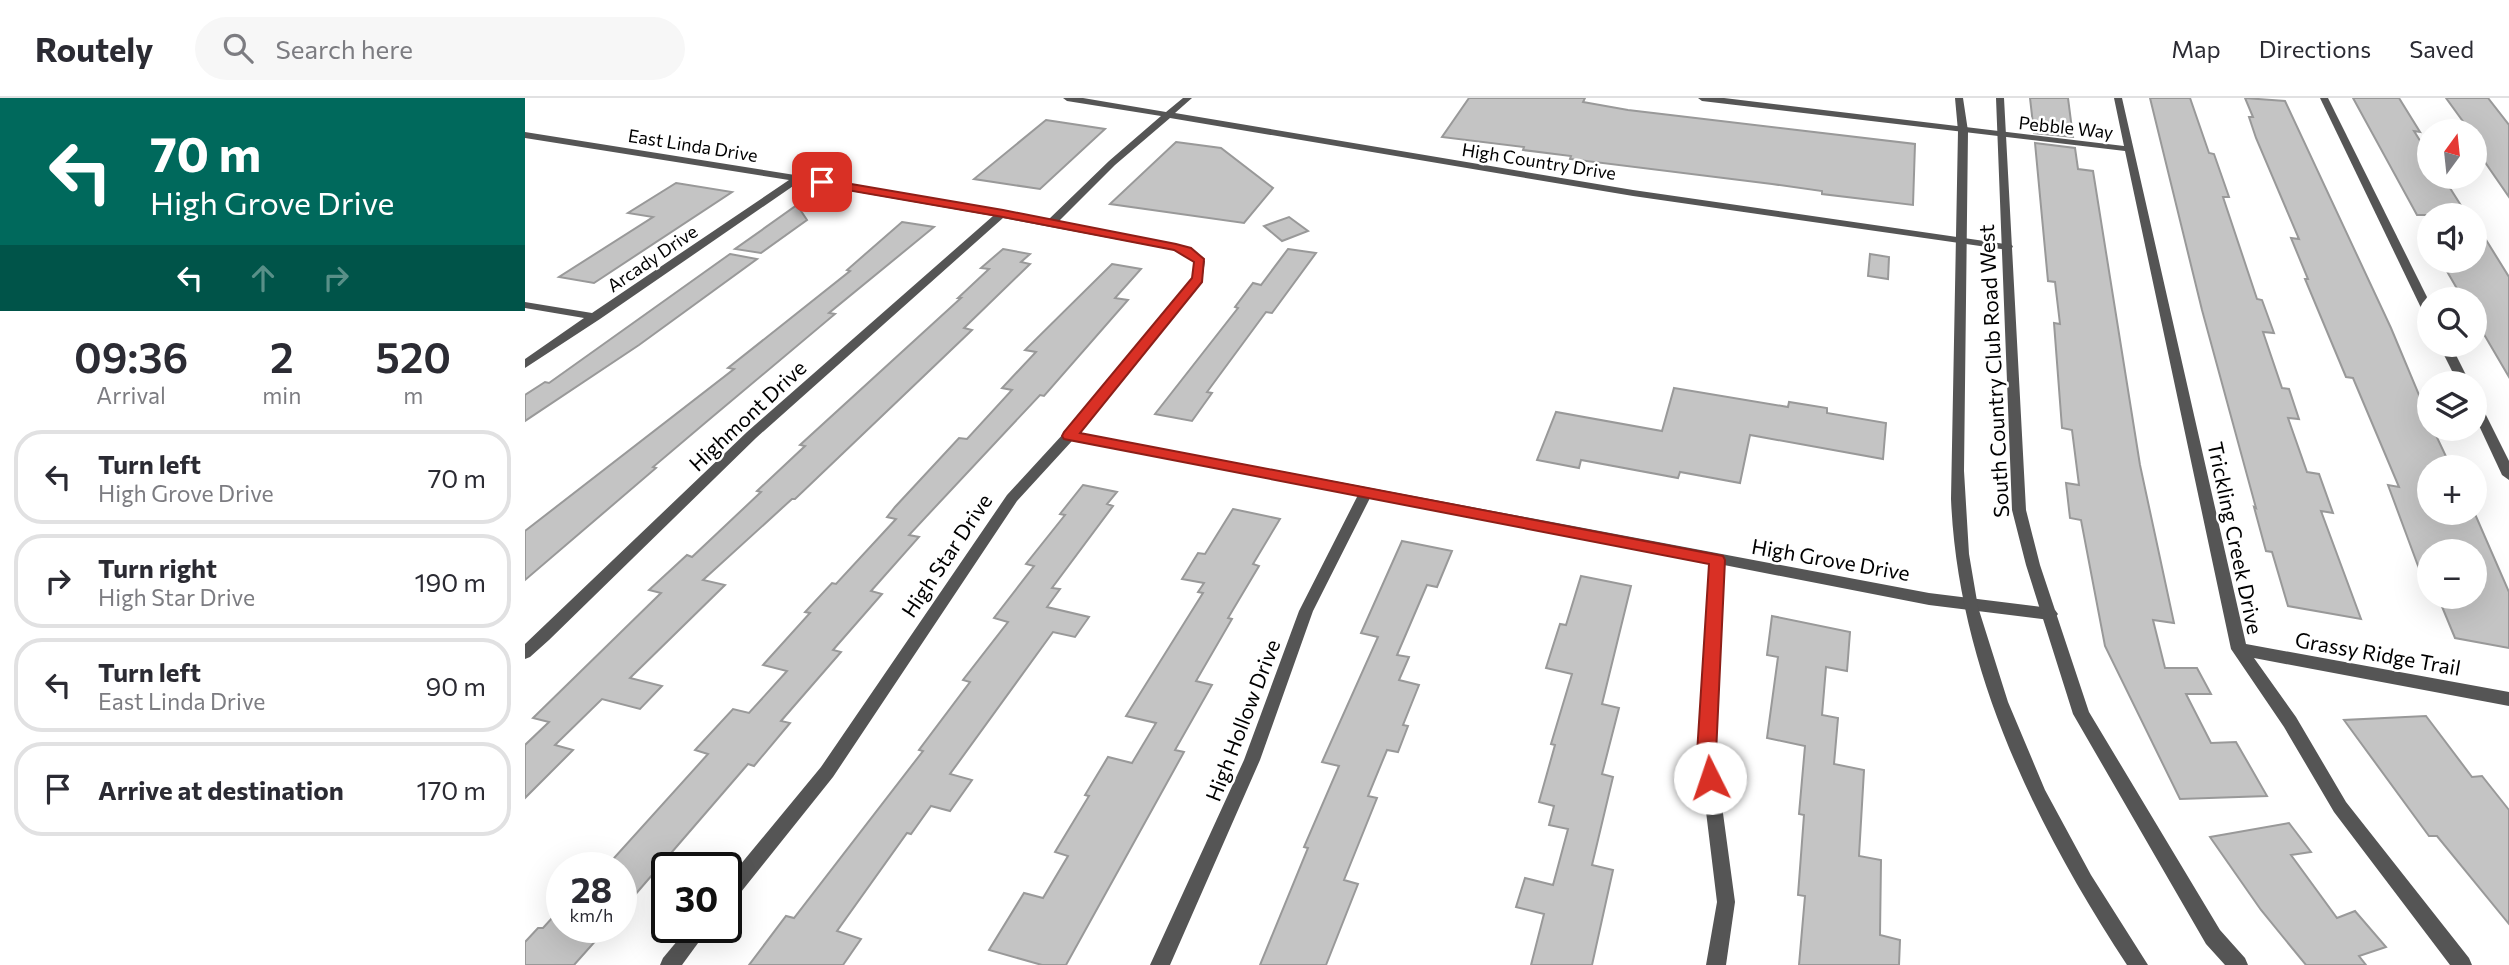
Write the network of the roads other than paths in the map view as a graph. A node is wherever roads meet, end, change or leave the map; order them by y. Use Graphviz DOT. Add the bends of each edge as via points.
graph roads {
  1 [pos="1067,98"];
  2 [pos="1188,98"];
  3 [pos="1702,98"];
  4 [pos="1959,98"];
  5 [pos="2000,98"];
  6 [pos="2118,98"];
  7 [pos="2324,98"];
  8 [pos="1167,115"];
  9 [pos="1963,131"];
  10 [pos="525,135"];
  11 [pos="2001,135"];
  12 [pos="2129,149"];
  13 [pos="798,178"];
  14 [pos="1003,213"];
  15 [pos="1052,222"];
  16 [pos="1960,240"];
  17 [pos="2008,247"];
  18 [pos="1187,251"];
  19 [pos="2417,288"];
  20 [pos="525,305"];
  21 [pos="596,317"];
  22 [pos="525,365"];
  23 [pos="2487,430"];
  24 [pos="1069,436"];
  25 [pos="2509,475"];
  26 [pos="1366,492"];
  27 [pos="1717,560"];
  28 [pos="1970,605"];
  29 [pos="2050,614"];
  30 [pos="2239,649"];
  31 [pos="525,653"];
  32 [pos="2509,699"];
  33 [pos="742,876"];
  34 [pos="688,943"];
  35 [pos="670,965"];
  36 [pos="1160,965"];
  37 [pos="1716,965"];
  38 [pos="2138,965"];
  39 [pos="2238,965"];
  40 [pos="2462,965"];
  1 -- 8 [label="street, High Country Drive"];
  2 -- 8 [label="street"];
  3 -- 9 [label="street, Pebble Way"];
  4 -- 9 [label="street, South Country Club Road West"];
  5 -- 11 [label="street, South Country Club Road West"];
  6 -- 12 [label="street, Trickling Creek Drive"];
  7 -- 19 [label="street"];
  8 -- 15 [label="street"];
  8 -- 16 [label="street, High Country Drive" via="1633,193"];
  9 -- 11 [label="street, Pebble Way"];
  9 -- 16 [label="street, South Country Club Road West"];
  10 -- 13 [label="street, East Linda Drive"];
  11 -- 12 [label="street, Pebble Way"];
  11 -- 17 [label="street, South Country Club Road West"];
  12 -- 30 [label="street, Trickling Creek Drive"];
  13 -- 14 [label="street, East Linda Drive"];
  13 -- 21 [label="street, Arcady Drive"];
  14 -- 15 [label="street, East Linda Drive"];
  14 -- 31 [label="street, Highmont Drive" via="669,512"];
  15 -- 18 [label="street, East Linda Drive"];
  16 -- 17 [label="street, High Country Drive"];
  16 -- 28 [label="street, South Country Club Road West" via="1957,489"];
  17 -- 29 [label="street, South Country Club Road West" via="2019,510"];
  18 -- 24 [label="street, High Star Drive" via="1200,261 1198,279"];
  20 -- 21 [label="street"];
  21 -- 22 [label="street, Arcady Drive"];
  23 -- 25 [label="street"];
  24 -- 26 [label="street, High Grove Drive"];
  24 -- 33 [label="street, High Star Drive" via="1012,498 827,772"];
  26 -- 27 [label="street, High Grove Drive"];
  26 -- 36 [label="street, High Hollow Drive" via="1306,611 1252,761"];
  27 -- 28 [label="street, High Grove Drive"];
  27 -- 37 [label="street" via="1707,754 1726,902"];
  28 -- 29 [label="street, High Grove Drive"];
  28 -- 38 [label="street, South Country Club Road West" via="2027,769 2060,838"];
  29 -- 39 [label="street, South Country Club Road West" via="2081,715 2213,937"];
  30 -- 32 [label="street, Grassy Ridge Trail"];
  30 -- 40 [label="street, Trickling Creek Drive" via="2340,807"];
  34 -- 35 [label="street"];
}
